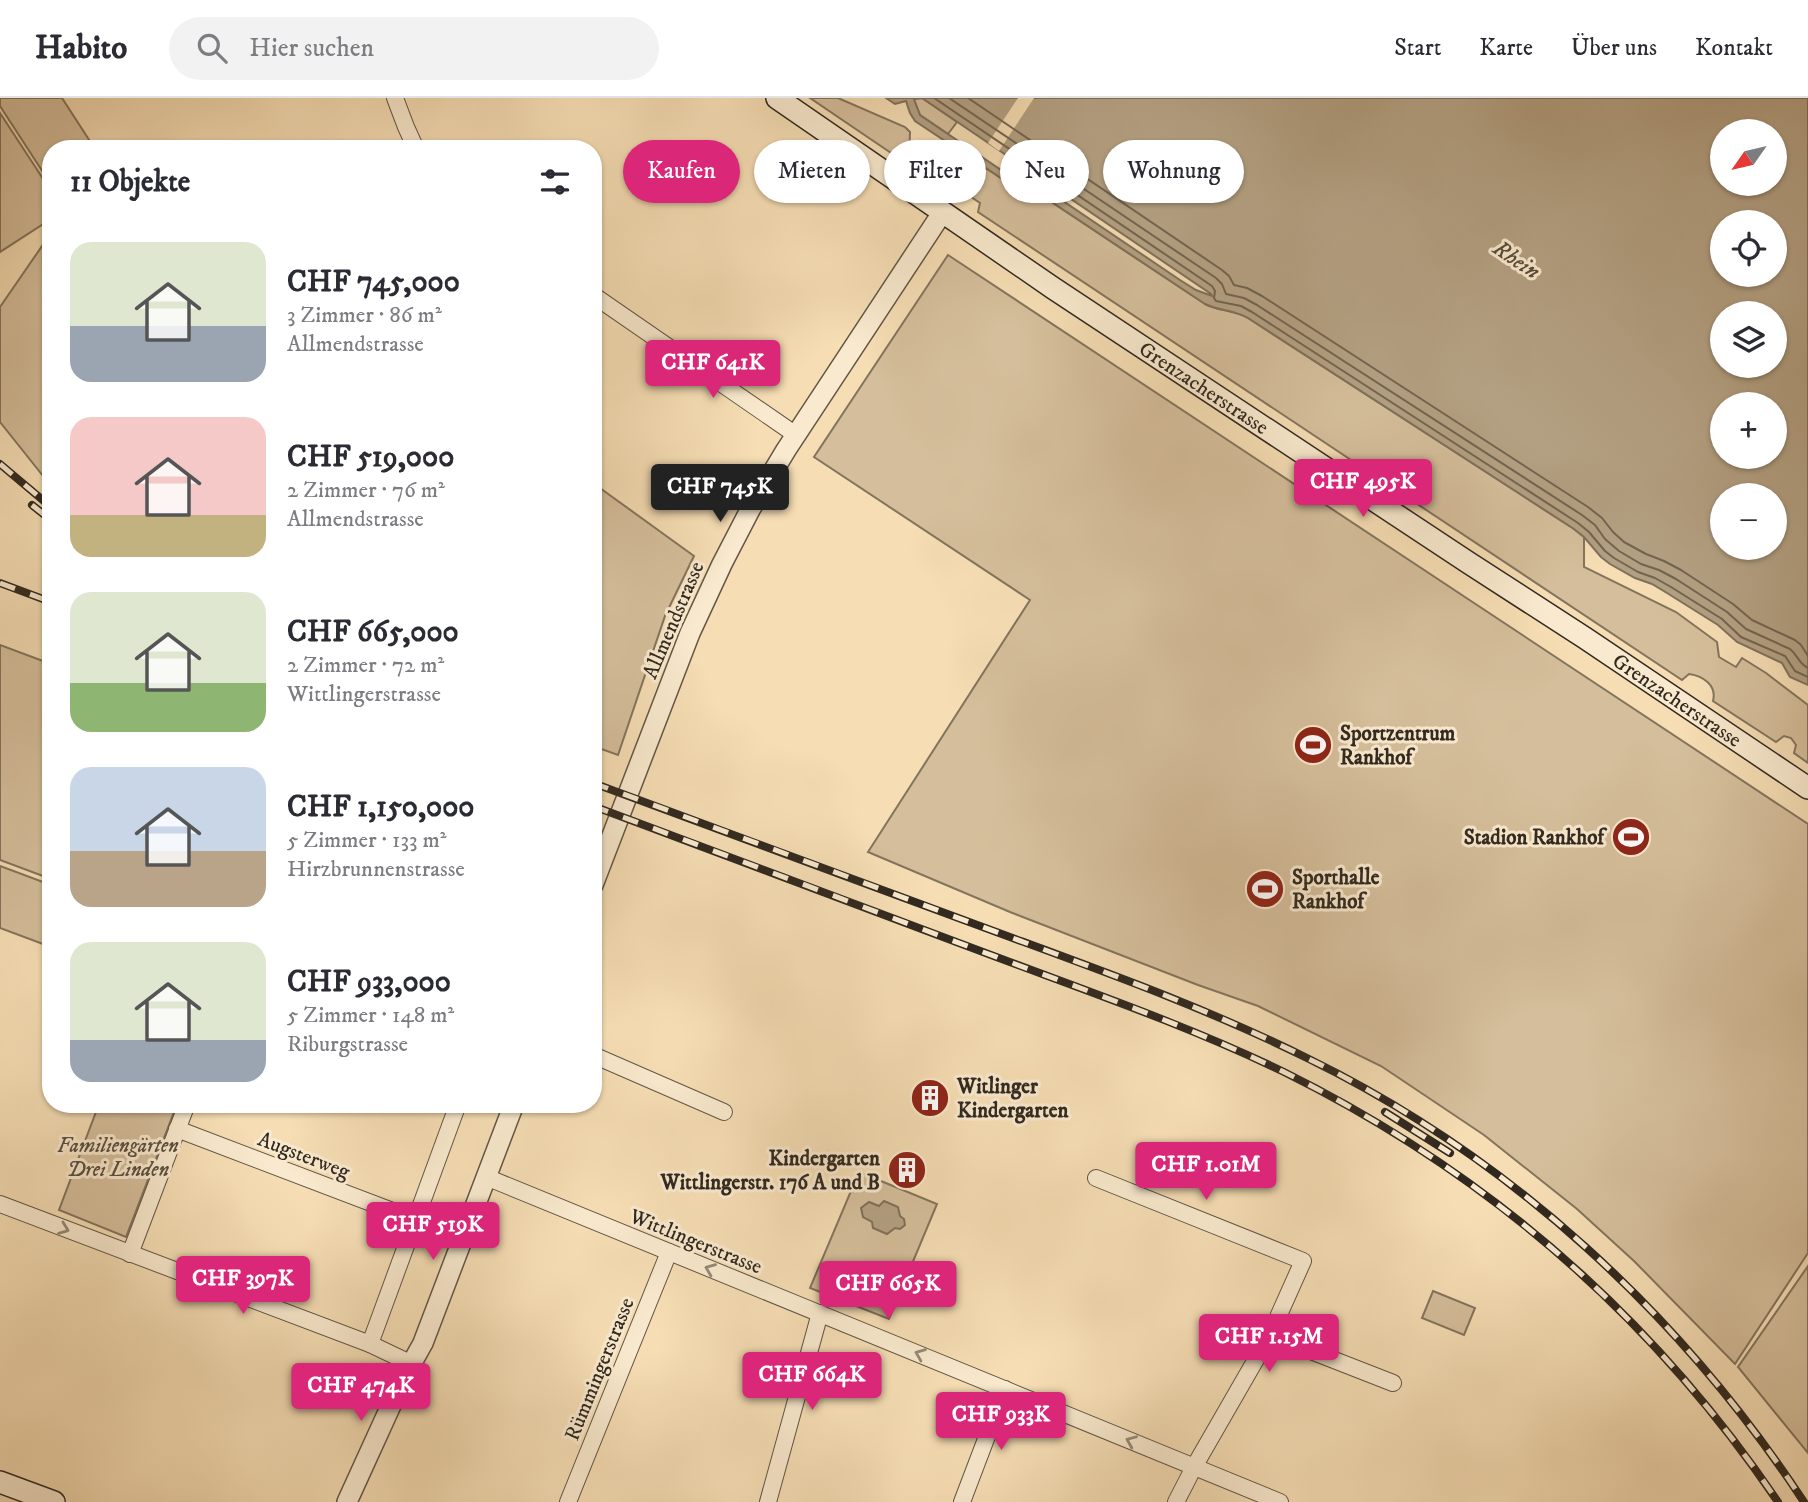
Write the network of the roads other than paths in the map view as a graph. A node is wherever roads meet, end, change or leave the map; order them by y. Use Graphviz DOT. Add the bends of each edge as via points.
graph roads {
  1 [pos="395,98"];
  2 [pos="777,98"];
  3 [pos="412,140"];
  4 [pos="943,213"];
  5 [pos="602,301"];
  6 [pos="796,435"];
  7 [pos="1808,788"];
  8 [pos="602,862"];
  9 [pos="602,1059"];
  10 [pos="723,1112"];
  11 [pos="183,1113"];
  12 [pos="455,1113"];
  13 [pos="511,1113"];
  14 [pos="177,1129"];
  15 [pos="486,1177"];
  16 [pos="1096,1178"];
  17 [pos="0,1204"];
  18 [pos="416,1220"];
  19 [pos="669,1252"];
  20 [pos="130,1254"];
  21 [pos="820,1313"];
  22 [pos="1270,1335"];
  23 [pos="370,1344"];
  24 [pos="412,1364"];
  25 [pos="1393,1383"];
  26 [pos="1005,1389"];
  27 [pos="1194,1467"];
  28 [pos="0,1482"];
  29 [pos="54,1502"];
  30 [pos="347,1502"];
  31 [pos="568,1502"];
  32 [pos="768,1502"];
  33 [pos="962,1502"];
  34 [pos="1176,1502"];
  35 [pos="1280,1502"];
  1 -- 3 [label="street"];
  2 -- 4 [label="main road, Grenzacherstrasse"];
  4 -- 6 [label="street, Allmendstrasse"];
  4 -- 7 [label="main road, Grenzacherstrasse"];
  5 -- 6 [label="street"];
  6 -- 8 [label="street, Allmendstrasse" via="751,508 690,633"];
  9 -- 10 [label="street"];
  11 -- 14 [label="street"];
  12 -- 18 [label="street"];
  13 -- 15 [label="street"];
  14 -- 18 [label="street, Augsterweg"];
  14 -- 20 [label="street"];
  15 -- 19 [label="street, Wittlingerstrasse"];
  15 -- 24 [label="street"];
  16 -- 22 [label="street" via="1303,1261"];
  17 -- 20 [label="street, one-way"];
  18 -- 23 [label="street"];
  21 -- 19 [label="street, Wittlingerstrasse, one-way"];
  19 -- 31 [label="street, Rümmingerstrasse"];
  20 -- 23 [label="street"];
  26 -- 21 [label="street, Wittlingerstrasse, one-way"];
  21 -- 32 [label="street"];
  22 -- 25 [label="street"];
  22 -- 27 [label="street"];
  23 -- 24 [label="street"];
  24 -- 30 [label="street"];
  27 -- 26 [label="street, Wittlingerstrasse, one-way"];
  26 -- 33 [label="street"];
  27 -- 34 [label="street"];
  27 -- 35 [label="street, Wittlingerstrasse"];
  28 -- 29 [label="main road"];
}
